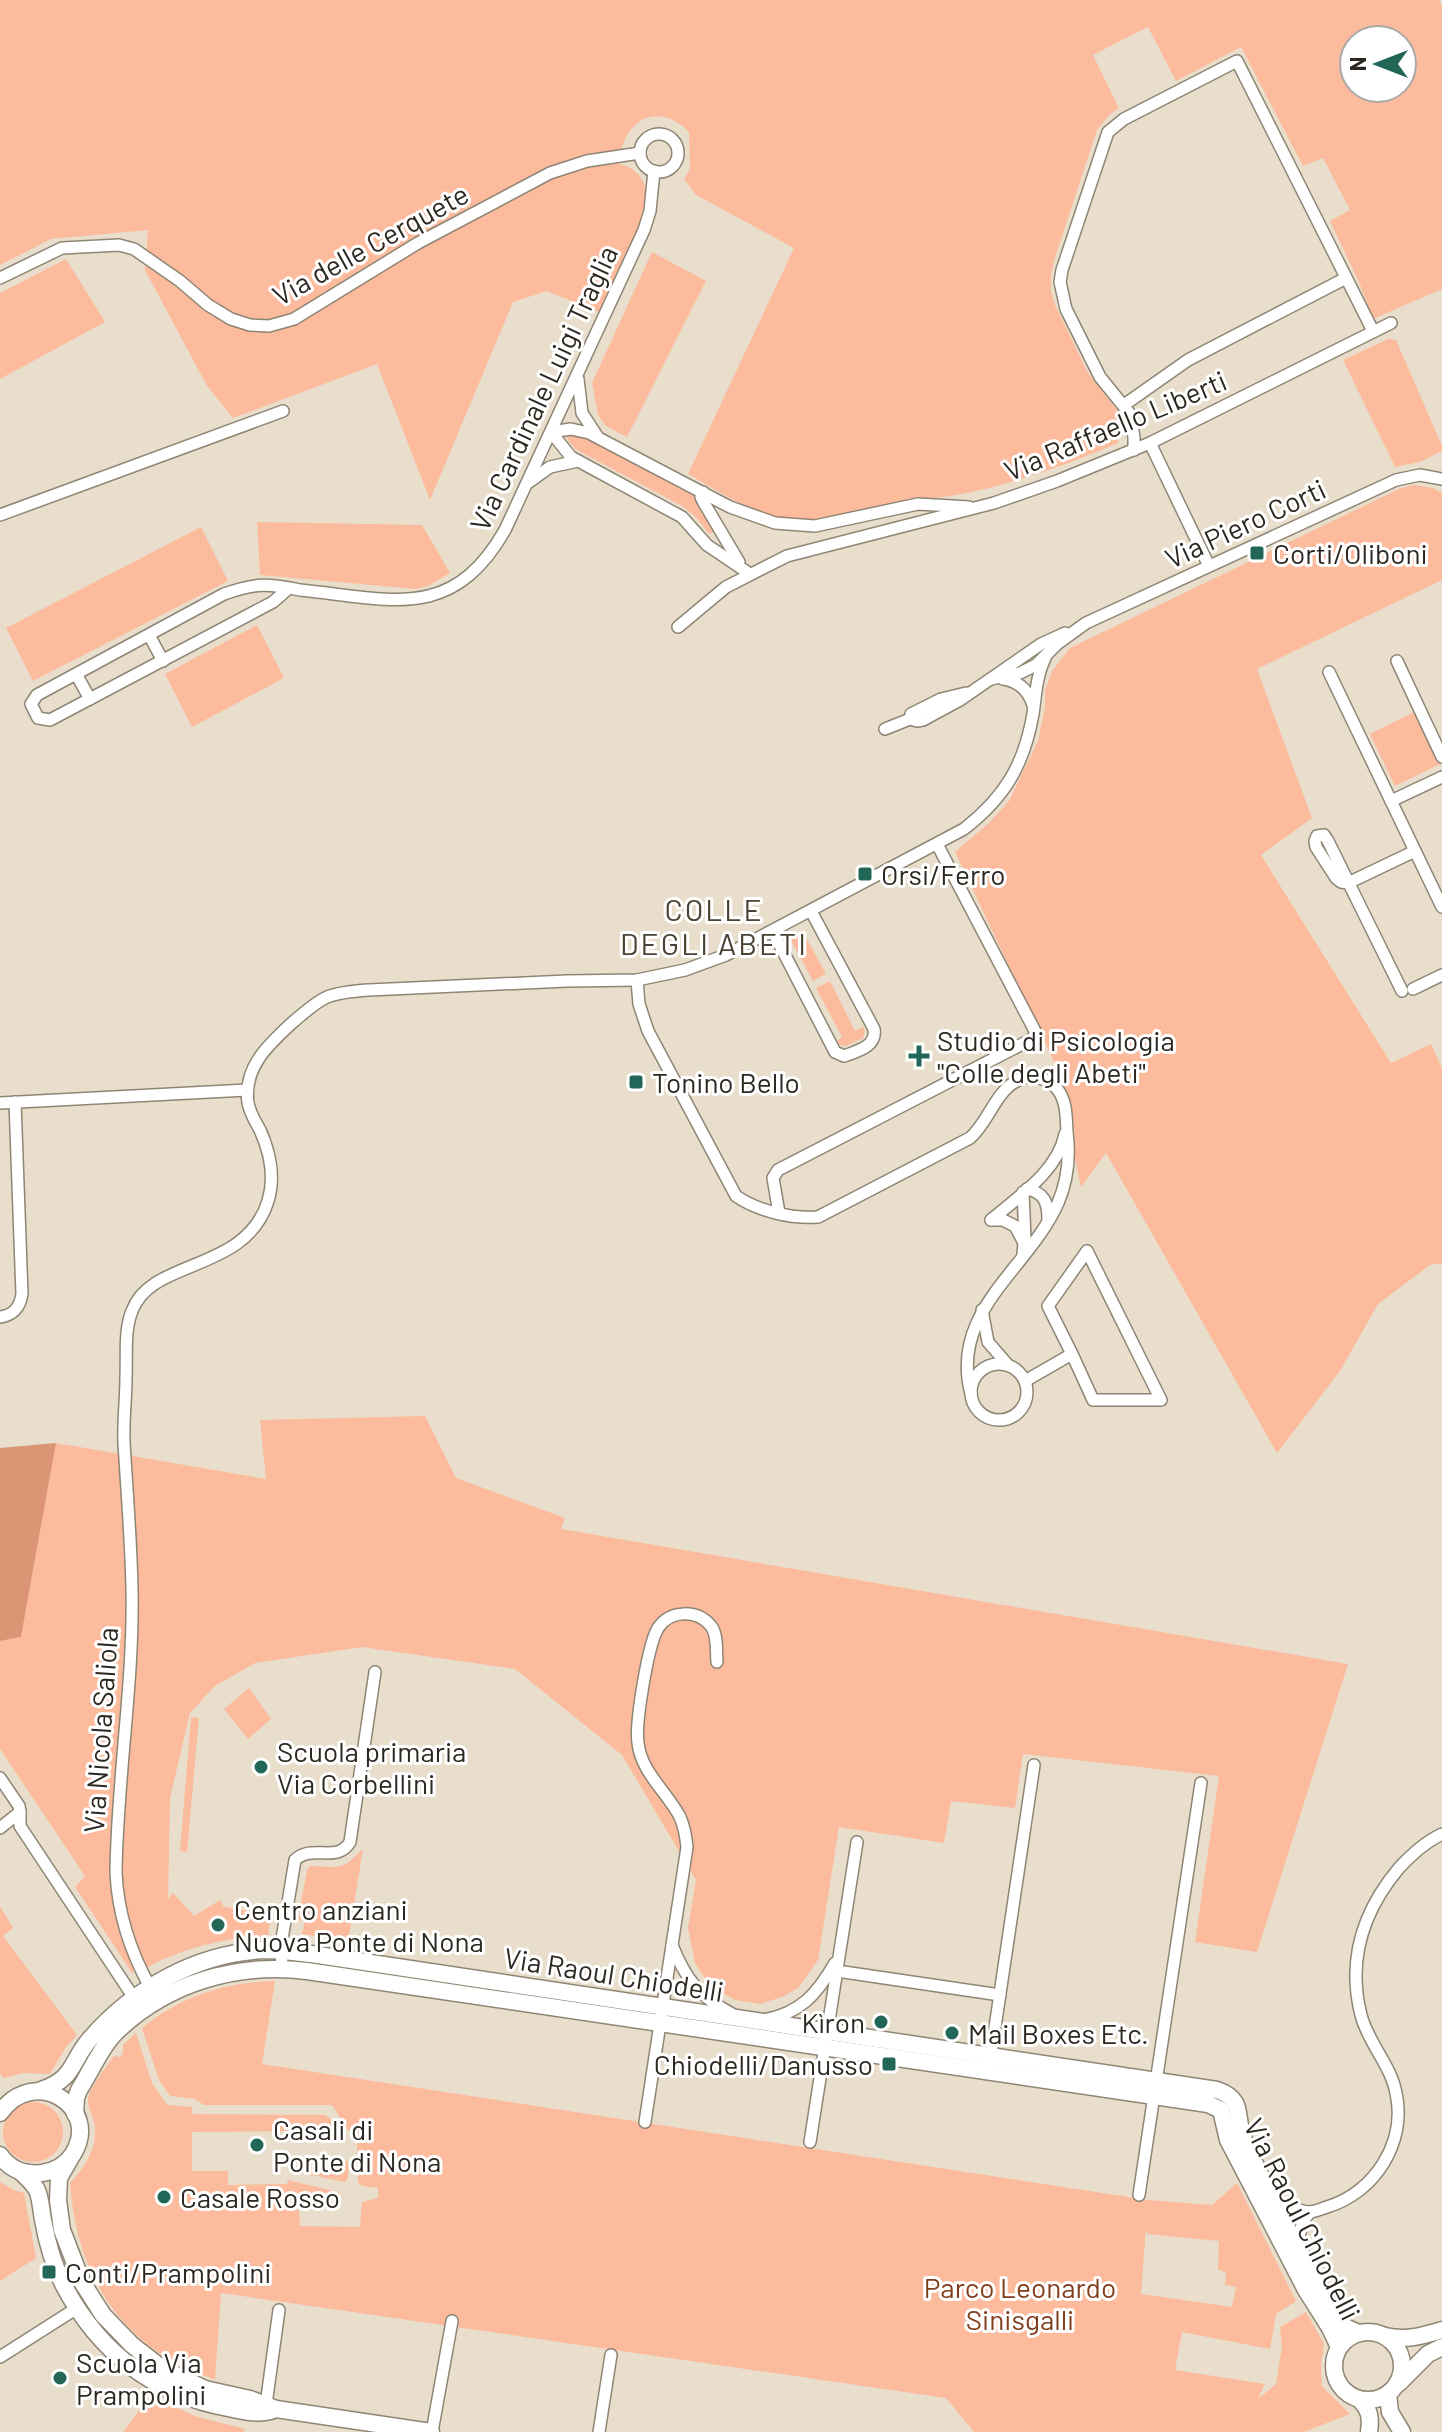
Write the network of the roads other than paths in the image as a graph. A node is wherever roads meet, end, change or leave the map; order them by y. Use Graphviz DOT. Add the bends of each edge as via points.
graph roads {
  1 [pos="640,153"];
  2 [pos="654,171"];
  3 [pos="0,278"];
  4 [pos="1346,278"];
  5 [pos="1391,323"];
  6 [pos="1373,331"];
  7 [pos="578,373"];
  8 [pos="1124,405"];
  9 [pos="283,411"];
  10 [pos="551,432"];
  11 [pos="598,437"];
  12 [pos="1150,443"];
  13 [pos="1134,450"];
  14 [pos="579,462"];
  15 [pos="1442,479"];
  16 [pos="526,485"];
  17 [pos="703,492"];
  18 [pos="978,507"];
  19 [pos="0,515"];
  20 [pos="1209,566"];
  21 [pos="750,574"];
  22 [pos="289,588"];
  23 [pos="678,627"];
  24 [pos="1073,631"];
  25 [pos="149,635"];
  26 [pos="1045,658"];
  27 [pos="163,661"];
  28 [pos="1397,661"];
  29 [pos="1329,672"];
  30 [pos="76,674"];
  31 [pos="991,679"];
  32 [pos="90,699"];
  33 [pos="1034,709"];
  34 [pos="885,729"];
  35 [pos="1442,757"];
  36 [pos="1442,777"];
  37 [pos="1391,801"];
  38 [pos="937,844"];
  39 [pos="1415,851"];
  40 [pos="1441,903"];
  41 [pos="811,911"];
  42 [pos="773,932"];
  43 [pos="1442,975"];
  44 [pos="637,980"];
  45 [pos="247,1090"];
  46 [pos="15,1102"];
  47 [pos="0,1103"];
  48 [pos="1067,1126"];
  49 [pos="1025,1190"];
  50 [pos="779,1213"];
  51 [pos="1048,1221"];
  52 [pos="1024,1243"];
  53 [pos="1023,1256"];
  54 [pos="982,1310"];
  55 [pos="0,1317"];
  56 [pos="1072,1354"];
  57 [pos="1008,1365"];
  58 [pos="1025,1381"];
  59 [pos="971,1394"];
  60 [pos="717,1662"];
  61 [pos="375,1672"];
  62 [pos="1034,1765"];
  63 [pos="0,1778"];
  64 [pos="1201,1783"];
  65 [pos="20,1812"];
  66 [pos="0,1828"];
  67 [pos="1442,1834"];
  68 [pos="857,1842"];
  69 [pos="672,1945"];
  70 [pos="839,1956"];
  71 [pos="281,1960"];
  72 [pos="837,1971"];
  73 [pos="150,1987"];
  74 [pos="1000,1995"];
  75 [pos="134,1998"];
  76 [pos="661,2015"];
  77 [pos="750,2021"];
  78 [pos="826,2040"];
  79 [pos="990,2064"];
  80 [pos="1156,2089"];
  81 [pos="41,2090"];
  82 [pos="1,2111"];
  83 [pos="75,2114"];
  84 [pos="645,2122"];
  85 [pos="810,2142"];
  86 [pos="0,2155"];
  87 [pos="70,2159"];
  88 [pos="21,2172"];
  89 [pos="1139,2195"];
  90 [pos="1274,2201"];
  91 [pos="1310,2212"];
  92 [pos="1297,2244"];
  93 [pos="98,2307"];
  94 [pos="279,2310"];
  95 [pos="80,2312"];
  96 [pos="452,2321"];
  97 [pos="1442,2330"];
  98 [pos="1358,2333"];
  99 [pos="1385,2336"];
  100 [pos="1339,2347"];
  101 [pos="1442,2347"];
  102 [pos="611,2355"];
  103 [pos="0,2357"];
  104 [pos="1392,2390"];
  105 [pos="197,2394"];
  106 [pos="1360,2400"];
  107 [pos="269,2409"];
  108 [pos="432,2432"];
  109 [pos="599,2432"];
  110 [pos="1369,2432"];
  111 [pos="1402,2432"];
  1 -- 2 [label="street"];
  1 -- 2 [label="street" via="654,135 675,143 678,156 672,167"];
  1 -- 3 [label="street, Via delle Cerquete" via="550,173 418,243 294,319 269,326 231,319 134,249 119,245 62,248"];
  2 -- 7 [label="street, Via Cardinale Luigi Traglia" via="644,230"];
  4 -- 6 [label="street"];
  4 -- 8 [label="street" via="1196,355"];
  4 -- 8 [label="street" via="1237,61 1124,119 1108,132 1062,270 1066,309 1100,377"];
  5 -- 6 [label="street, Via Raffaello Liberti"];
  6 -- 12 [label="street, Via Raffaello Liberti"];
  7 -- 10 [label="street, Via Cardinale Luigi Traglia"];
  7 -- 11 [label="street" via="582,413"];
  8 -- 13 [label="street"];
  9 -- 19 [label="street"];
  10 -- 11 [label="street" via="571,429"];
  10 -- 14 [label="street"];
  10 -- 16 [label="street, Via Cardinale Luigi Traglia"];
  11 -- 17 [label="street"];
  12 -- 13 [label="street, Via Raffaello Liberti"];
  12 -- 20 [label="street"];
  13 -- 18 [label="street, Via Raffaello Liberti"];
  14 -- 16 [label="street" via="550,467"];
  14 -- 21 [label="street" via="682,517 707,545"];
  15 -- 20 [label="street, Via Piero Corti" via="1420,475 1396,480"];
  16 -- 22 [label="street, Via Cardinale Luigi Traglia" via="484,561 441,593 417,600"];
  17 -- 18 [label="street" via="750,515 795,526 918,504"];
  17 -- 21 [label="street" via="736,560"];
  18 -- 21 [label="street, Via Raffaello Liberti" via="807,550"];
  20 -- 24 [label="street, Via Piero Corti"];
  21 -- 23 [label="street, Via Raffaello Liberti"];
  22 -- 25 [label="street, Via Cardinale Luigi Traglia" via="244,587"];
  22 -- 27 [label="street, Via Cardinale Luigi Traglia" via="273,602"];
  24 -- 26 [label="street, Via Piero Corti"];
  24 -- 31 [label="street, Via Piero Corti" via="1041,644"];
  25 -- 27 [label="street"];
  25 -- 30 [label="street, Via Cardinale Luigi Traglia"];
  26 -- 31 [label="street, Via Piero Corti" via="1020,673"];
  26 -- 33 [label="street"];
  27 -- 32 [label="street, Via Cardinale Luigi Traglia"];
  28 -- 35 [label="street"];
  29 -- 37 [label="street"];
  30 -- 32 [label="street"];
  30 -- 32 [label="street, Via Cardinale Luigi Traglia" via="37,695 31,704 38,718 50,720"];
  31 -- 33 [label="street" via="1017,683"];
  31 -- 34 [label="street, Via Piero Corti" via="923,720"];
  33 -- 38 [label="street" via="1022,757 999,798 964,829"];
  36 -- 37 [label="street"];
  37 -- 39 [label="street"];
  38 -- 41 [label="street"];
  38 -- 50 [label="street" via="1036,1033 778,1170 773,1182"];
  39 -- 40 [label="street"];
  39 -- 43 [label="street" via="1348,883 1408,990"];
  41 -- 42 [label="street"];
  41 -- 42 [label="street" via="874,1029 871,1044 844,1056 835,1052"];
  42 -- 44 [label="street" via="706,964"];
  44 -- 45 [label="street" via="340,993 316,1004 265,1049"];
  44 -- 50 [label="street" via="644,1024 736,1196"];
  45 -- 46 [label="street"];
  45 -- 73 [label="street, Via Nicola Saliola" via="270,1165 267,1204 241,1242 156,1282 137,1300 129,1322 124,1444 131,1638 117,1890 129,1943"];
  46 -- 47 [label="street"];
  46 -- 55 [label="street" via="22,1294 17,1309"];
  48 -- 49 [label="street" via="1058,1155"];
  48 -- 50 [label="street" via="1058,1089 1043,1079 1024,1078 1010,1085 980,1129 964,1142 827,1214 808,1218"];
  48 -- 51 [label="street" via="1066,1178"];
  49 -- 51 [label="street" via="1044,1197"];
  49 -- 52 [label="street"];
  49 -- 52 [label="street" via="991,1220 1015,1226"];
  51 -- 53 [label="street"];
  52 -- 53 [label="street"];
  53 -- 54 [label="street"];
  54 -- 57 [label="street" via="988,1342"];
  54 -- 59 [label="street" via="970,1336"];
  56 -- 56 [label="street" via="1048,1306 1087,1251 1161,1400 1093,1400"];
  56 -- 58 [label="street"];
  57 -- 58 [label="street"];
  57 -- 59 [label="street" via="991,1365 980,1372"];
  58 -- 59 [label="street" via="1027,1398 1011,1418 984,1416"];
  60 -- 69 [label="street" via="712,1626 696,1615 668,1618 651,1643 638,1744 645,1765 680,1817 687,1847"];
  61 -- 71 [label="street" via="350,1842 343,1851 307,1853 295,1860"];
  62 -- 74 [label="street"];
  63 -- 65 [label="street"];
  64 -- 80 [label="street"];
  65 -- 66 [label="street"];
  65 -- 75 [label="street" via="20,1826"];
  67 -- 91 [label="street" via="1410,1855 1391,1877 1374,1901 1358,1948 1356,1991 1362,2018 1396,2093 1396,2132 1380,2169 1364,2187 1341,2203"];
  68 -- 70 [label="street"];
  69 -- 76 [label="street"];
  69 -- 77 [label="street" via="692,1985 715,2004"];
  70 -- 72 [label="street"];
  70 -- 77 [label="street" via="811,1998 772,2019"];
  71 -- 73 [label="main road, Via Raoul Chiodelli" via="268,1950 233,1954 207,1960"];
  71 -- 76 [label="main road, Via Raoul Chiodelli"];
  71 -- 83 [label="main road, Via Raoul Chiodelli" via="209,1977 144,2010 110,2040 79,2090"];
  72 -- 74 [label="street"];
  72 -- 78 [label="street"];
  73 -- 75 [label="main road, Via Raoul Chiodelli"];
  74 -- 79 [label="street"];
  75 -- 81 [label="main road, Via Raoul Chiodelli" via="89,2040 65,2079"];
  76 -- 77 [label="main road, Via Raoul Chiodelli"];
  76 -- 78 [label="main road, Via Raoul Chiodelli"];
  76 -- 84 [label="street"];
  77 -- 78 [label="main road, Via Raoul Chiodelli"];
  78 -- 79 [label="main road, Via Raoul Chiodelli"];
  78 -- 85 [label="street"];
  79 -- 80 [label="main road, Via Raoul Chiodelli"];
  80 -- 89 [label="street"];
  80 -- 90 [label="main road, Via Raoul Chiodelli" via="1217,2090 1232,2097 1244,2140"];
  80 -- 100 [label="main road, Via Raoul Chiodelli" via="1221,2110 1228,2140 1261,2207"];
  81 -- 82 [label="main road, Via Raoul Chiodelli" via="22,2093"];
  81 -- 83 [label="main road" via="61,2097"];
  83 -- 87 [label="main road, Via Raoul Chiodelli" via="81,2134"];
  86 -- 88 [label="main road"];
  87 -- 88 [label="main road" via="48,2172"];
  87 -- 93 [label="main road, Via Raoul Chiodelli" via="58,2183 62,2230"];
  88 -- 95 [label="main road" via="39,2193 55,2266"];
  90 -- 91 [label="street"];
  90 -- 92 [label="main road, Via Raoul Chiodelli"];
  91 -- 92 [label="street"];
  92 -- 98 [label="main road, Via Raoul Chiodelli" via="1345,2327"];
  93 -- 95 [label="street"];
  93 -- 105 [label="main road, Via Raoul Chiodelli" via="132,2345"];
  94 -- 107 [label="street"];
  95 -- 103 [label="street"];
  95 -- 105 [label="main road" via="116,2356 161,2388"];
  96 -- 108 [label="street"];
  97 -- 99 [label="main road" via="1400,2340"];
  98 -- 99 [label="main road"];
  98 -- 100 [label="main road"];
  99 -- 104 [label="main road" via="1401,2359"];
  100 -- 106 [label="main road" via="1334,2375 1344,2391"];
  101 -- 104 [label="main road"];
  102 -- 109 [label="street"];
  104 -- 106 [label="main road"];
  104 -- 111 [label="main road" via="1390,2412"];
  105 -- 107 [label="main road"];
  106 -- 110 [label="main road" via="1368,2408"];
  107 -- 108 [label="main road"];
}
